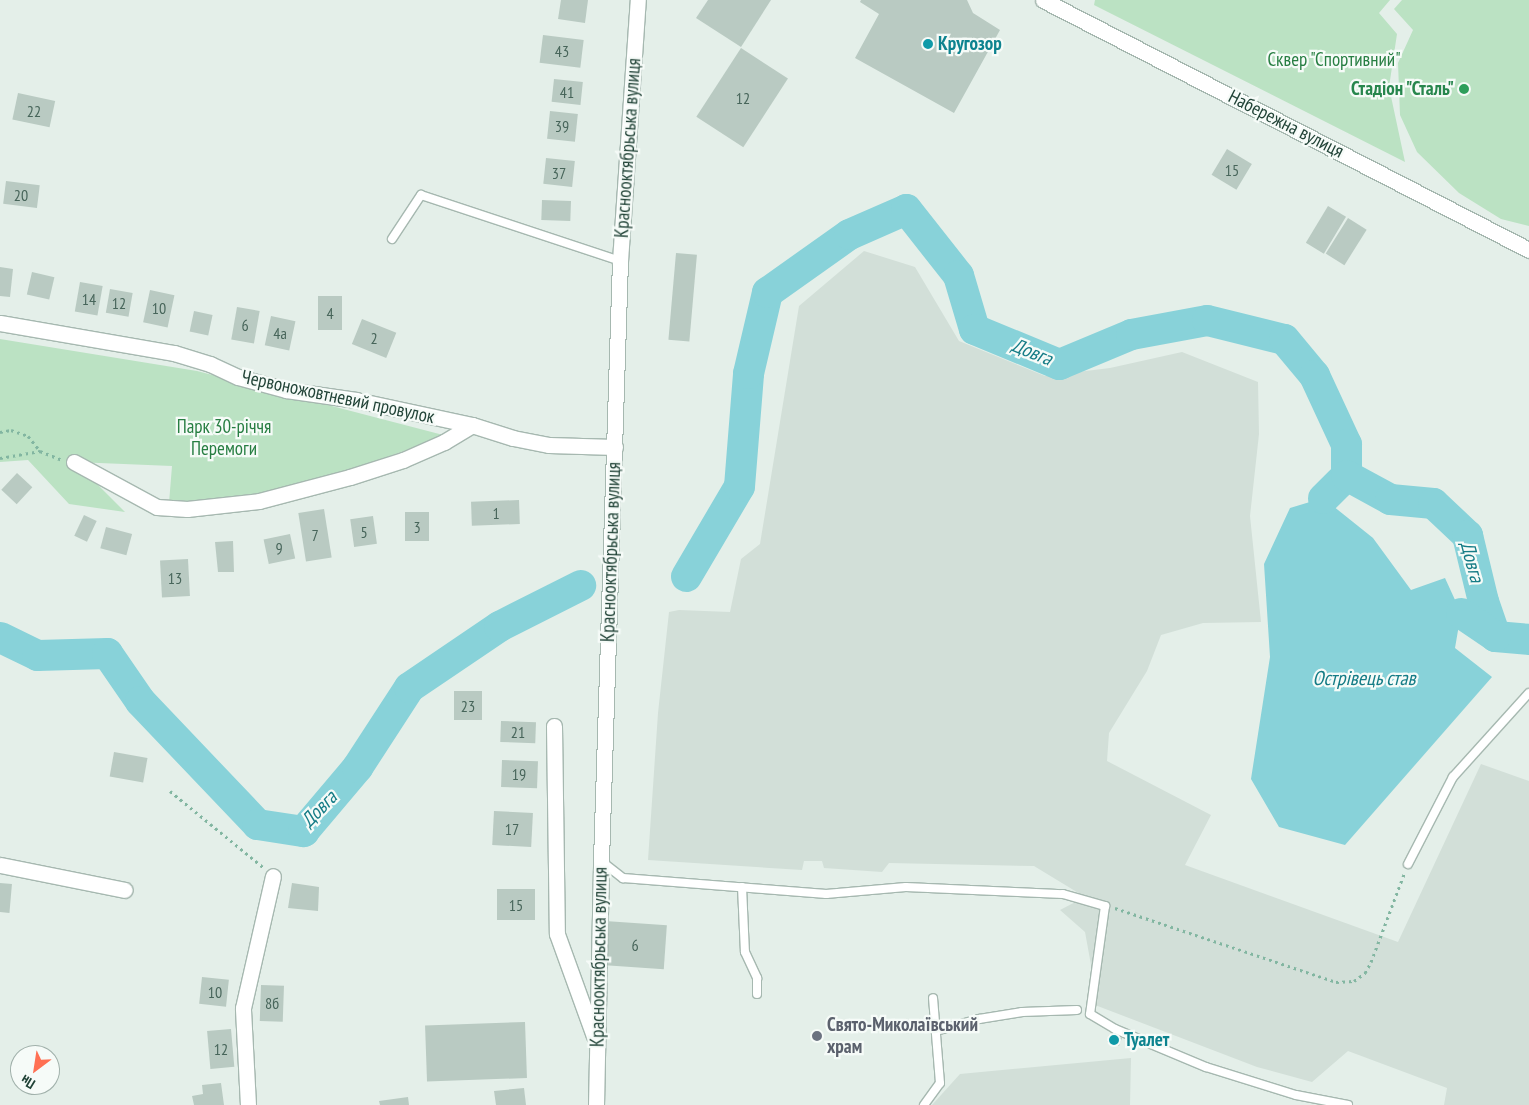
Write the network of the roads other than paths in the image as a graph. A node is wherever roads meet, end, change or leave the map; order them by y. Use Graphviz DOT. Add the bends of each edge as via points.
graph roads {
  1 [pos="638,0"];
  2 [pos="1043,0"];
  3 [pos="392,239"];
  4 [pos="1529,250"];
  5 [pos="620,261"];
  6 [pos="0,323"];
  7 [pos="472,425"];
  8 [pos="615,447"];
  9 [pos="74,462"];
  10 [pos="1529,692"];
  11 [pos="554,726"];
  12 [pos="601,861"];
  13 [pos="1408,864"];
  14 [pos="0,865"];
  15 [pos="273,876"];
  16 [pos="742,887"];
  17 [pos="125,890"];
  18 [pos="757,994"];
  19 [pos="933,998"];
  20 [pos="1077,1010"];
  21 [pos="936,1030"];
  22 [pos="598,1045"];
  23 [pos="248,1105"];
  24 [pos="596,1105"];
  25 [pos="924,1105"];
  26 [pos="1348,1105"];
  1 -- 5 [label="street, Краснооктябрьська вулиця"];
  2 -- 4 [label="street, Набережна вулиця"];
  3 -- 5 [label="lane" via="421,195"];
  5 -- 8 [label="street, Краснооктябрьська вулиця"];
  6 -- 7 [label="street, Червоножовтневий провулок" via="174,352 238,377 286,390 356,400"];
  7 -- 8 [label="street, Червоножовтневий провулок" via="549,445"];
  7 -- 9 [label="street, Червоножовтневий провулок" via="403,460 350,477 259,500 187,509 157,507"];
  8 -- 12 [label="street, Краснооктябрьська вулиця"];
  10 -- 13 [label="lane" via="1453,777"];
  11 -- 22 [label="street" via="557,934"];
  12 -- 16 [label="lane" via="623,878"];
  12 -- 22 [label="street, Краснооктябрьська вулиця"];
  14 -- 17 [label="street"];
  15 -- 23 [label="street" via="243,1008"];
  16 -- 18 [label="lane" via="745,952 757,978"];
  16 -- 26 [label="lane" via="826,894 906,887 1063,894 1105,906 1090,1014 1115,1029 1206,1067 1296,1095"];
  19 -- 21 [label="lane"];
  20 -- 21 [label="lane" via="1022,1012"];
  21 -- 25 [label="lane" via="940,1083"];
  22 -- 24 [label="street, Краснооктябрьська вулиця"];
}
